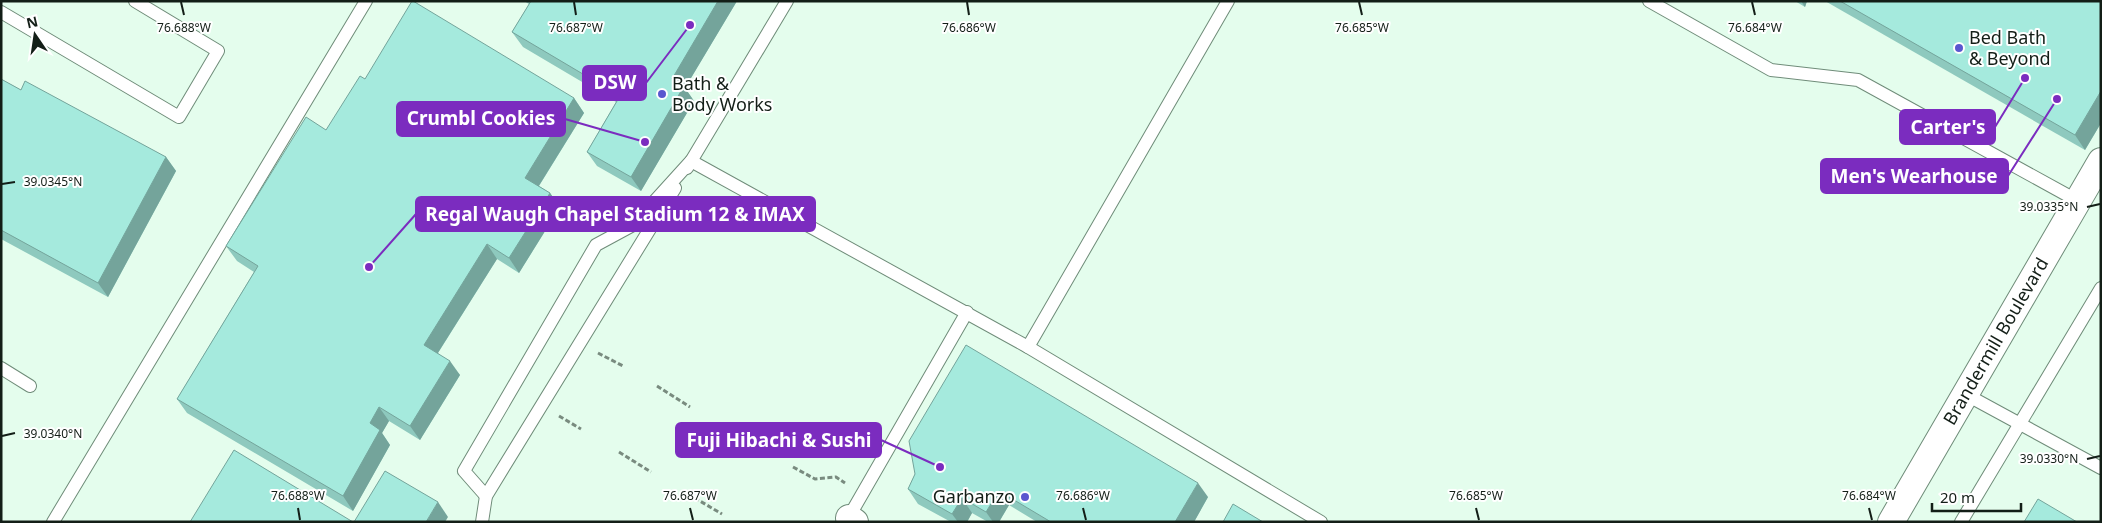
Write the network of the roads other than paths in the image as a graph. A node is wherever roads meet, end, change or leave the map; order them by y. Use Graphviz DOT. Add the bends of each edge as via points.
graph roads {
  1 [pos="135,1"];
  2 [pos="366,1"];
  3 [pos="787,1"];
  4 [pos="1228,1"];
  5 [pos="1649,1"];
  6 [pos="1,12"];
  7 [pos="691,161"];
  8 [pos="2101,161"];
  9 [pos="2078,201"];
  10 [pos="2101,288"];
  11 [pos="967,312"];
  12 [pos="1028,347"];
  13 [pos="1,368"];
  14 [pos="30,386"];
  15 [pos="1965,394"];
  16 [pos="2018,424"];
  17 [pos="2101,468"];
  18 [pos="486,496"];
  19 [pos="850,520"];
  20 [pos="53,522"];
  21 [pos="482,522"];
  22 [pos="1321,522"];
  23 [pos="1891,522"];
  24 [pos="1961,522"];
  1 -- 6 [label="lane" via="218,51 180,117"];
  2 -- 20 [label="lane"];
  3 -- 7 [label="lane"];
  4 -- 12 [label="lane"];
  5 -- 9 [label="lane" via="1771,70 1858,80"];
  7 -- 11 [label="lane"];
  7 -- 18 [label="lane"];
  7 -- 18 [label="lane" via="633,225 596,245 464,471"];
  8 -- 9 [label="street, Brandermill Boulevard"];
  9 -- 15 [label="street, Brandermill Boulevard"];
  10 -- 16 [label="lane"];
  11 -- 12 [label="lane"];
  11 -- 19 [label="lane"];
  12 -- 22 [label="lane"];
  13 -- 14 [label="lane"];
  15 -- 16 [label="lane"];
  15 -- 23 [label="street, Brandermill Boulevard"];
  16 -- 17 [label="lane"];
  16 -- 24 [label="lane"];
  18 -- 21 [label="lane"];
}
